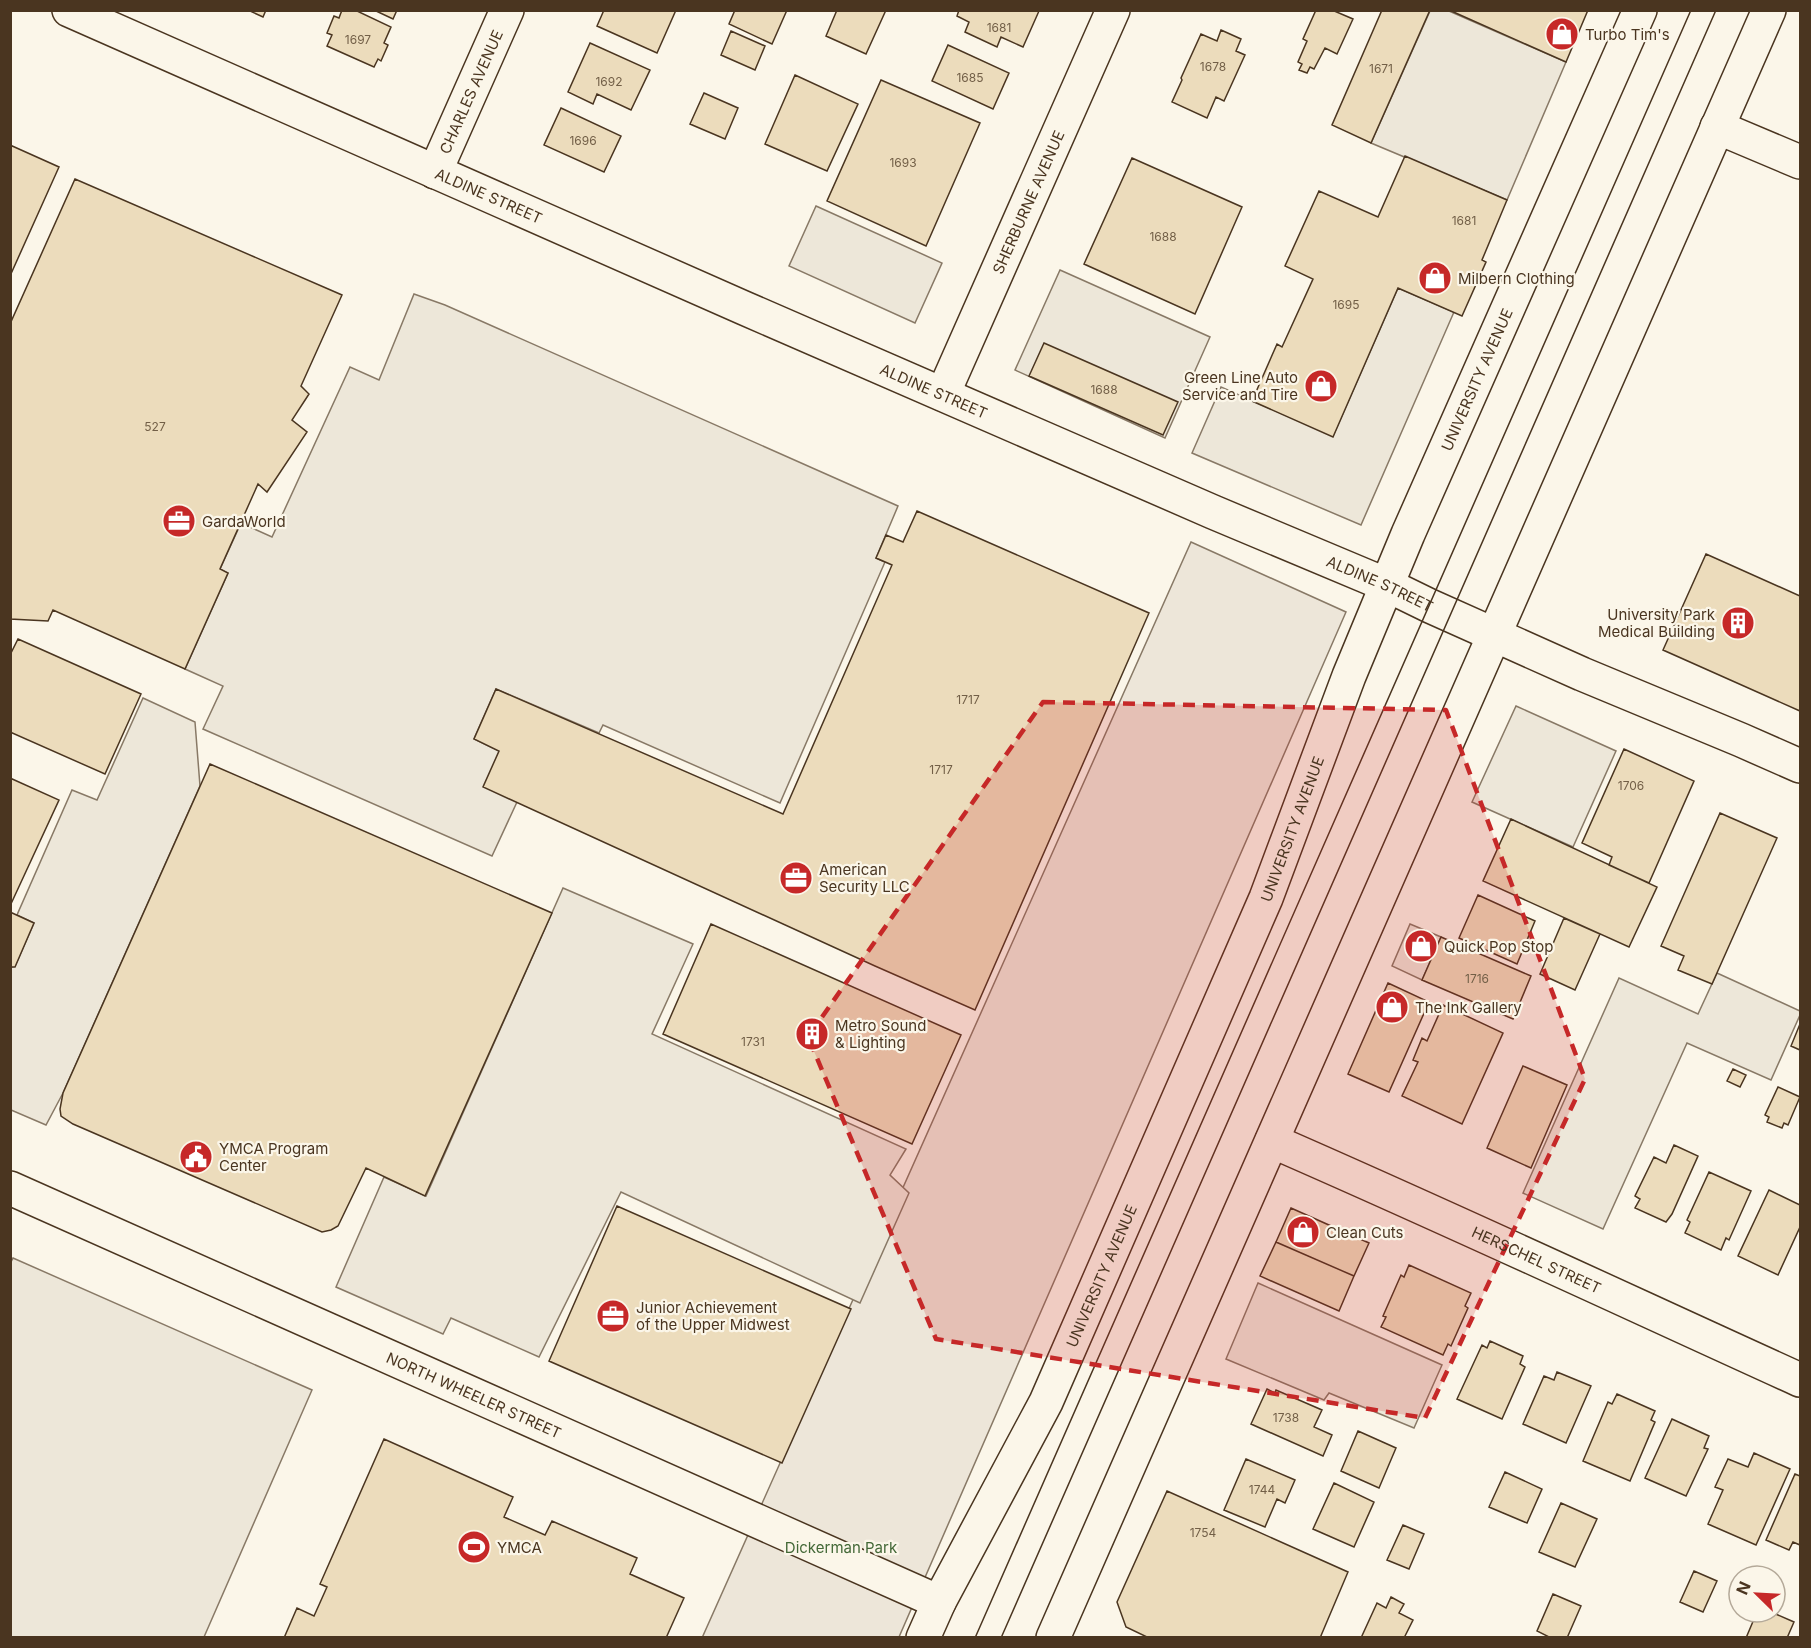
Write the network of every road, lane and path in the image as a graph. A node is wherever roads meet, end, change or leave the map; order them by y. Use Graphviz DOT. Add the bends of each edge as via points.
graph roads {
  1 [pos="69,10"];
  2 [pos="507,10"];
  3 [pos="1113,10"];
  4 [pos="1640,10"];
  5 [pos="1769,10"];
  6 [pos="1717,127"];
  7 [pos="1800,162"];
  8 [pos="435,172"];
  9 [pos="942,394"];
  10 [pos="1387,585"];
  11 [pos="1495,635"];
  12 [pos="1800,766"];
  13 [pos="1272,1142"];
  14 [pos="10,1188"];
  15 [pos="1800,1380"];
  16 [pos="939,1602"];
  17 [pos="923,1638"];
  18 [pos="1053,1638"];
  1 -- 8 [label="street, ALDINE STREET"];
  2 -- 8 [label="street, CHARLES AVENUE"];
  3 -- 9 [label="street, SHERBURNE AVENUE"];
  4 -- 10 [label="street, UNIVERSITY AVENUE"];
  5 -- 6 [label="street"];
  6 -- 7 [label="street"];
  6 -- 11 [label="street"];
  8 -- 9 [label="street, ALDINE STREET"];
  9 -- 10 [label="street, ALDINE STREET"];
  10 -- 11 [label="street, ALDINE STREET"];
  10 -- 16 [label="street, UNIVERSITY AVENUE" via="1266,898 1046,1402"];
  11 -- 12 [label="street, ALDINE STREET"];
  11 -- 13 [label="street"];
  13 -- 15 [label="street, HERSCHEL STREET"];
  13 -- 18 [label="street"];
  14 -- 16 [label="street, NORTH WHEELER STREET"];
  16 -- 17 [label="street, UNIVERSITY AVENUE"];
}
